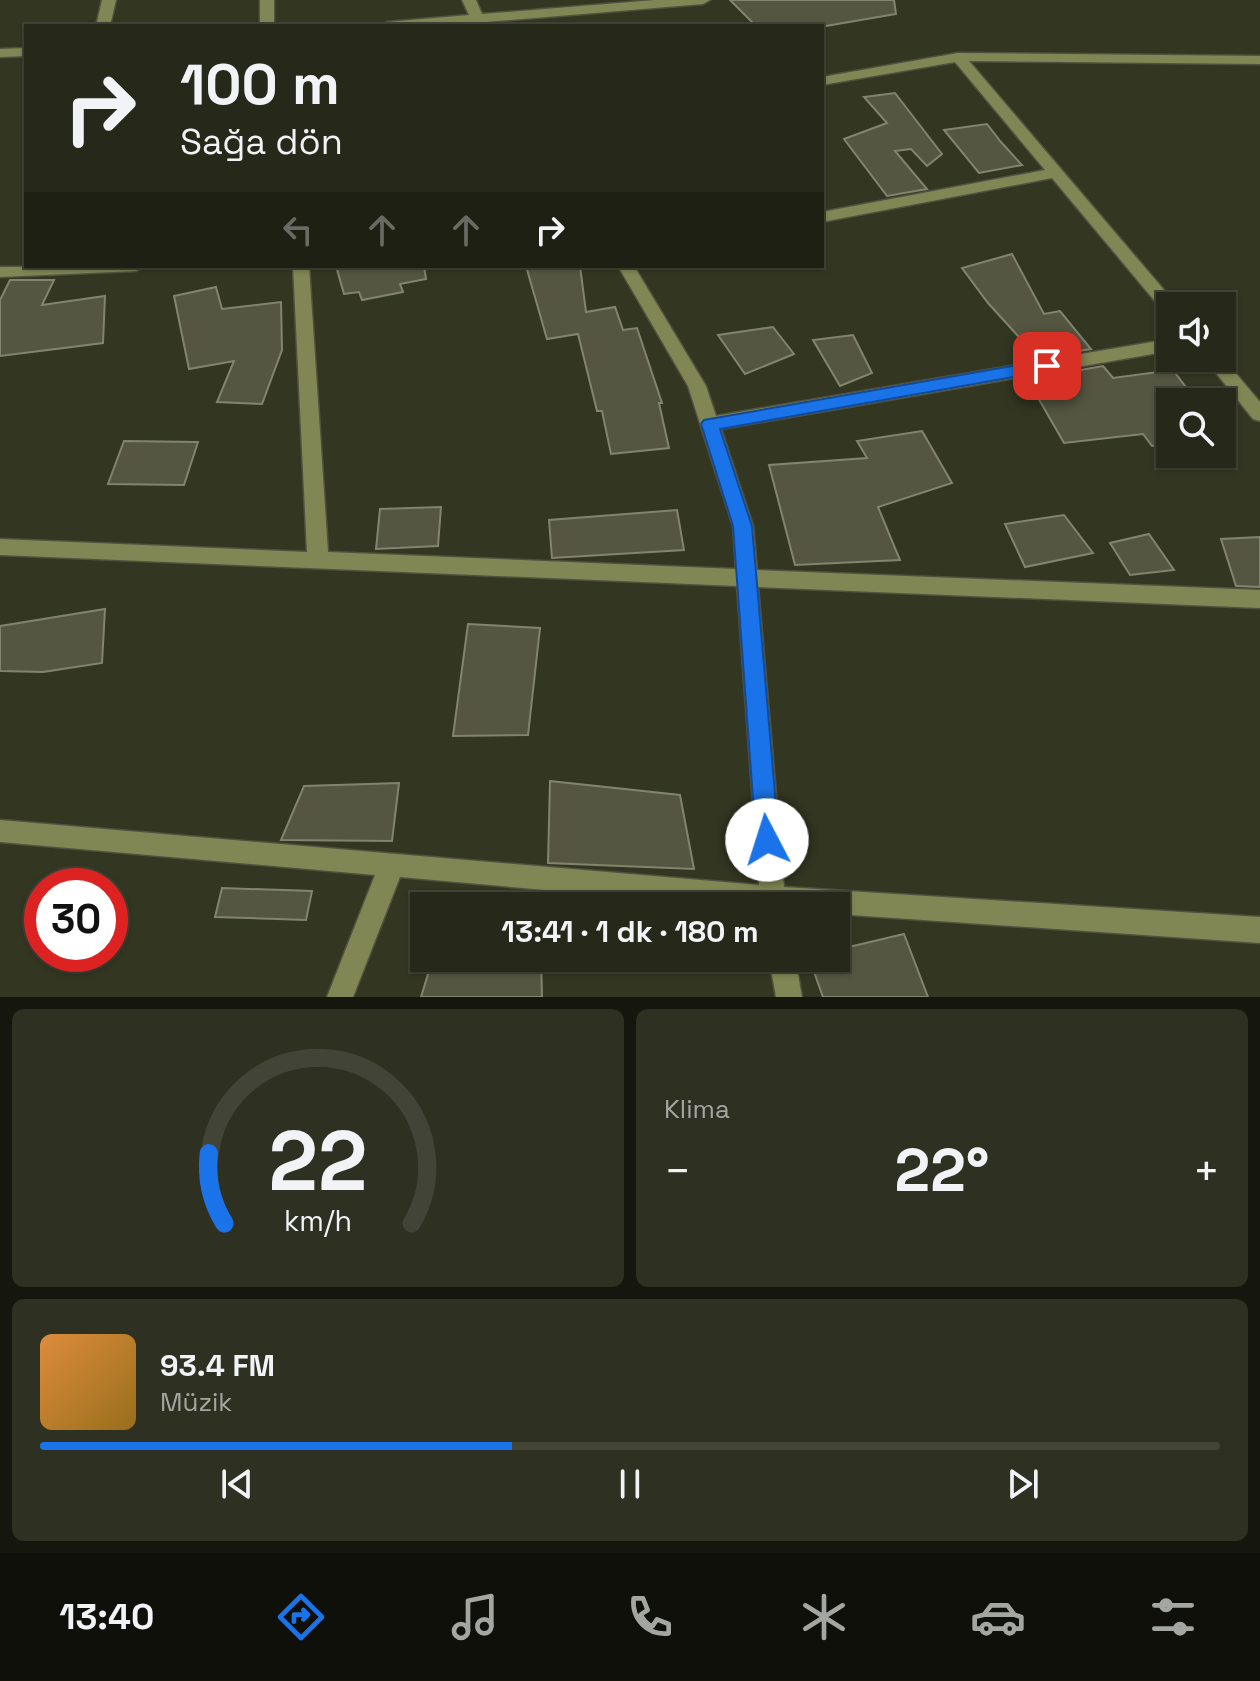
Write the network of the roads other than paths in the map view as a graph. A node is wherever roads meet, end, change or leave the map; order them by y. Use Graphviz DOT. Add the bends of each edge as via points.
graph roads {
  1 [pos="109,0"];
  2 [pos="267,0"];
  3 [pos="469,0"];
  4 [pos="703,0"];
  5 [pos="671,2"];
  6 [pos="478,22"];
  7 [pos="103,24"];
  8 [pos="267,24"];
  9 [pos="432,24"];
  10 [pos="24,52"];
  11 [pos="0,53"];
  12 [pos="958,57"];
  13 [pos="1260,60"];
  14 [pos="824,81"];
  15 [pos="1056,173"];
  16 [pos="824,217"];
  17 [pos="91,268"];
  18 [pos="301,268"];
  19 [pos="627,268"];
  20 [pos="0,272"];
  21 [pos="1156,292"];
  22 [pos="1156,347"];
  23 [pos="1225,372"];
  24 [pos="1260,414"];
  25 [pos="710,424"];
  26 [pos="0,547"];
  27 [pos="318,559"];
  28 [pos="746,577"];
  29 [pos="1260,599"];
  30 [pos="0,831"];
  31 [pos="392,865"];
  32 [pos="670,892"];
  33 [pos="772,892"];
  34 [pos="850,906"];
  35 [pos="1260,930"];
  36 [pos="785,972"];
  37 [pos="340,997"];
  38 [pos="789,997"];
  1 -- 7 [label="street"];
  2 -- 8 [label="street"];
  3 -- 6 [label="street"];
  4 -- 5 [label="street"];
  5 -- 6 [label="street"];
  6 -- 9 [label="street"];
  10 -- 11 [label="street"];
  12 -- 13 [label="street"];
  12 -- 14 [label="street"];
  12 -- 15 [label="street"];
  15 -- 16 [label="street"];
  15 -- 21 [label="street"];
  17 -- 20 [label="street"];
  18 -- 27 [label="street"];
  19 -- 25 [label="street" via="697,386"];
  22 -- 25 [label="street"];
  23 -- 24 [label="street"];
  25 -- 28 [label="street" via="743,526"];
  26 -- 27 [label="street"];
  27 -- 28 [label="street"];
  28 -- 29 [label="street"];
  28 -- 33 [label="street"];
  30 -- 31 [label="street"];
  31 -- 32 [label="street"];
  31 -- 37 [label="street"];
  34 -- 35 [label="street"];
  36 -- 38 [label="street"];
}
